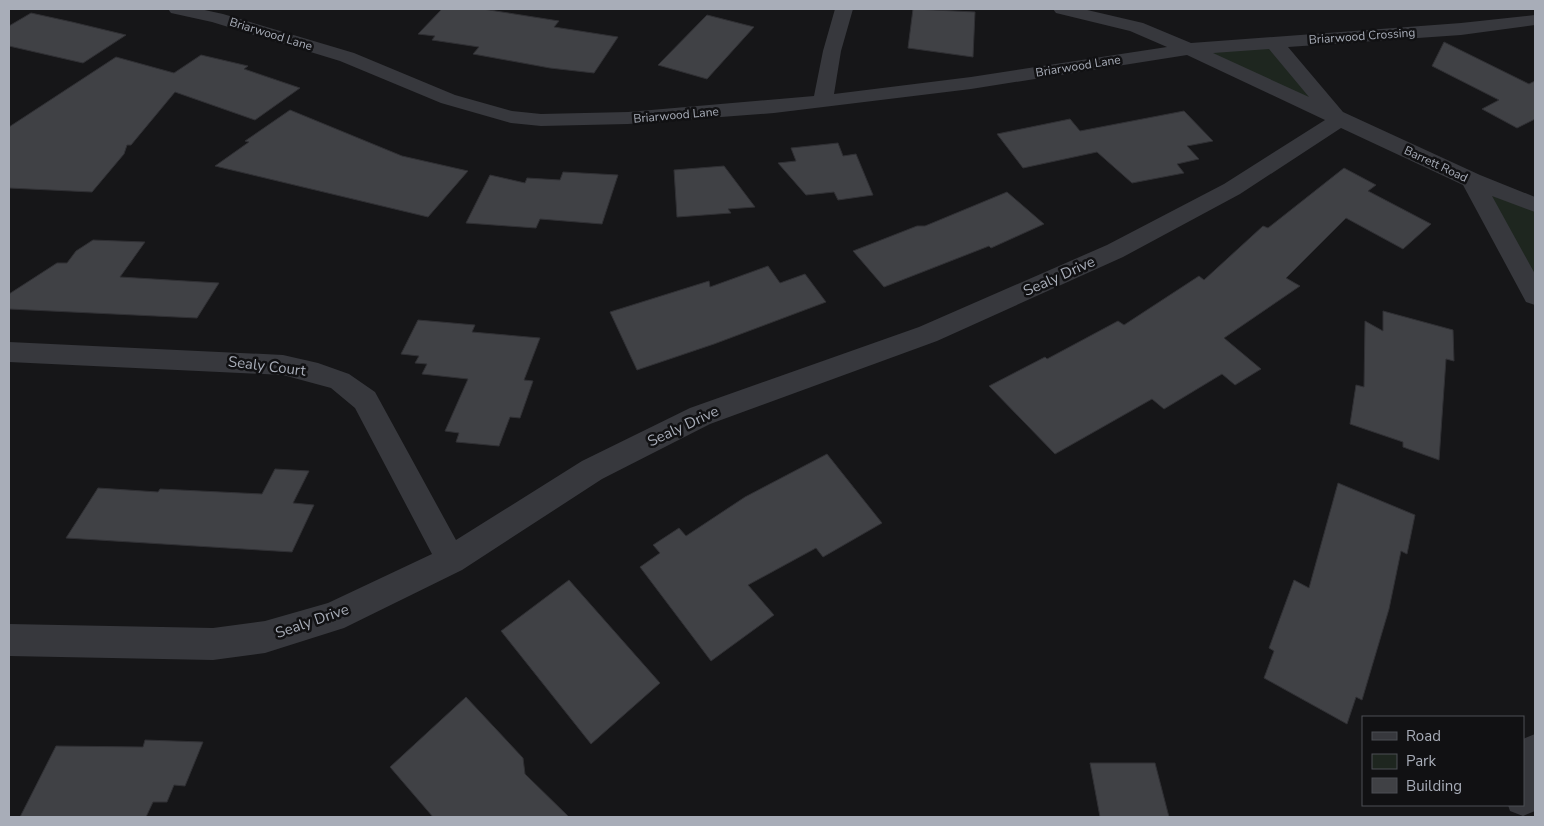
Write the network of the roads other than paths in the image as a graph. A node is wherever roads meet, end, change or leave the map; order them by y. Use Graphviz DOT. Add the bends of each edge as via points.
graph roads {
  1 [pos="177,9"];
  2 [pos="844,9"];
  3 [pos="1062,9"];
  4 [pos="1512,9"];
  5 [pos="1136,18"];
  6 [pos="1531,20"];
  7 [pos="1274,43"];
  8 [pos="1189,49"];
  9 [pos="823,100"];
  10 [pos="1339,120"];
  11 [pos="1472,180"];
  12 [pos="1535,204"];
  13 [pos="1535,296"];
  14 [pos="9,352"];
  15 [pos="451,560"];
  16 [pos="9,640"];
  17 [pos="1535,752"];
  18 [pos="1524,794"];
  1 -- 9 [label="street, Briarwood Lane" via="347,56 448,99 511,117 541,120 628,118"];
  2 -- 9 [label="street"];
  3 -- 5 [label="street, Barrett Road"];
  4 -- 6 [label="street"];
  5 -- 8 [label="street, Barrett Road"];
  6 -- 7 [label="street, Briarwood Crossing" via="1461,29"];
  7 -- 8 [label="street, Briarwood Crossing"];
  7 -- 10 [label="street, Barrett Road"];
  8 -- 9 [label="street, Briarwood Lane" via="971,82"];
  8 -- 10 [label="street, Barrett Road"];
  10 -- 11 [label="street, Barrett Road"];
  10 -- 15 [label="street, Sealy Drive" via="1232,189 1115,251 928,334 700,416 592,470"];
  11 -- 12 [label="street, Barrett Road"];
  11 -- 13 [label="street"];
  14 -- 15 [label="street, Sealy Court" via="283,365 340,381 365,400"];
  15 -- 16 [label="street, Sealy Drive" via="333,617 264,637 213,644"];
  17 -- 18 [label="street"];
}
